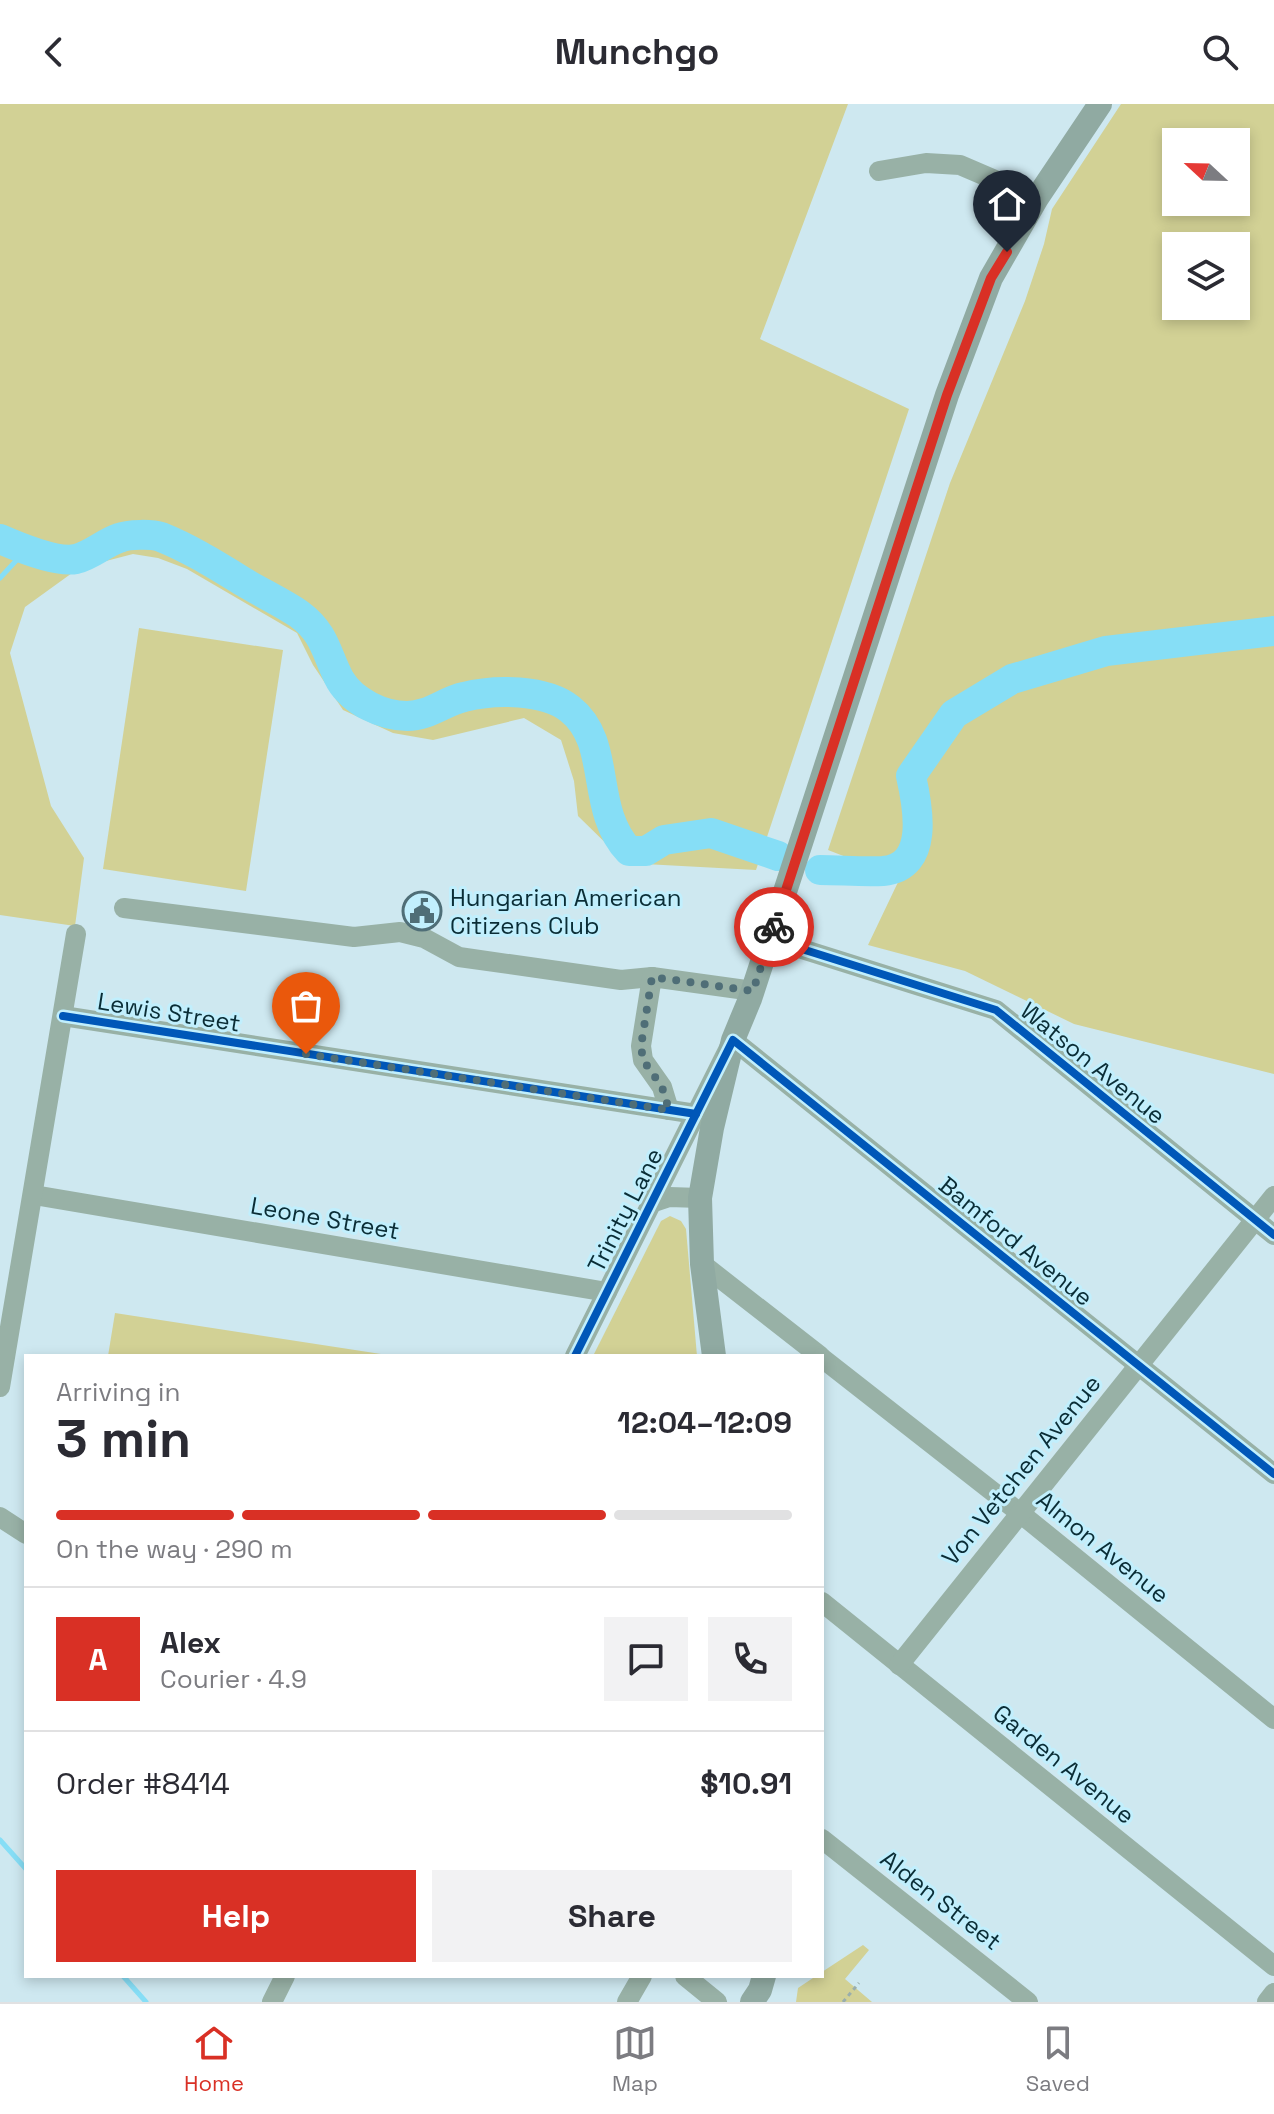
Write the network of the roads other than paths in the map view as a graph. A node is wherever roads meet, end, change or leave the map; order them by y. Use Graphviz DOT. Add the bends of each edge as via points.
graph roads {
  1 [pos="1100,104"];
  2 [pos="879,171"];
  3 [pos="1037,198"];
  4 [pos="124,908"];
  5 [pos="76,934"];
  6 [pos="770,939"];
  7 [pos="652,977"];
  8 [pos="753,991"];
  9 [pos="63,1016"];
  10 [pos="733,1040"];
  11 [pos="669,1110"];
  12 [pos="696,1114"];
  13 [pos="34,1195"];
  14 [pos="1274,1196"];
  15 [pos="700,1198"];
  16 [pos="651,1203"];
  17 [pos="1254,1220"];
  18 [pos="1274,1235"];
  19 [pos="702,1264"];
  20 [pos="607,1292"];
  21 [pos="576,1354"];
  22 [pos="714,1354"];
  23 [pos="817,1354"];
  24 [pos="824,1359"];
  25 [pos="1139,1364"];
  26 [pos="0,1387"];
  27 [pos="1274,1474"];
  28 [pos="1020,1513"];
  29 [pos="0,1517"];
  30 [pos="24,1533"];
  31 [pos="824,1604"];
  32 [pos="899,1665"];
  33 [pos="1274,1719"];
  34 [pos="824,1841"];
  35 [pos="1274,1966"];
  36 [pos="284,1978"];
  37 [pos="641,1978"];
  38 [pos="687,1978"];
  39 [pos="763,1978"];
  40 [pos="1274,1993"];
  41 [pos="272,2002"];
  42 [pos="627,2002"];
  43 [pos="717,2002"];
  44 [pos="752,2002"];
  45 [pos="1028,2002"];
  46 [pos="1267,2002"];
  1 -- 3 [label="main road"];
  2 -- 3 [label="street" via="926,163 960,165"];
  3 -- 6 [label="main road" via="991,278 947,395"];
  4 -- 7 [label="street" via="354,937 400,932 459,957 621,980"];
  5 -- 9 [label="street"];
  6 -- 8 [label="main road"];
  6 -- 17 [label="street, Watson Avenue" via="996,1010"];
  7 -- 8 [label="street"];
  7 -- 11 [label="street" via="641,1046"];
  8 -- 10 [label="main road"];
  9 -- 11 [label="street, Lewis Street"];
  9 -- 13 [label="street"];
  10 -- 12 [label="street, Trinity Lane"];
  10 -- 15 [label="main road"];
  10 -- 25 [label="street, Bamford Avenue"];
  11 -- 12 [label="street, Lewis Street"];
  12 -- 16 [label="street, Trinity Lane"];
  13 -- 20 [label="street, Leone Street"];
  13 -- 26 [label="street"];
  14 -- 17 [label="street, Von Vetchen Avenue"];
  15 -- 16 [label="street, Trinity Lane" via="669,1197"];
  15 -- 19 [label="main road"];
  16 -- 20 [label="street, Trinity Lane"];
  17 -- 18 [label="street, Watson Avenue"];
  17 -- 25 [label="street, Von Vetchen Avenue"];
  19 -- 22 [label="main road"];
  19 -- 23 [label="street, Almon Avenue"];
  20 -- 21 [label="street, Trinity Lane"];
  24 -- 28 [label="street, Almon Avenue"];
  25 -- 27 [label="street, Bamford Avenue"];
  25 -- 28 [label="street, Von Vetchen Avenue"];
  28 -- 32 [label="street, Von Vetchen Avenue"];
  28 -- 33 [label="street, Almon Avenue"];
  29 -- 30 [label="street"];
  31 -- 32 [label="street, Garden Avenue"];
  32 -- 35 [label="street, Garden Avenue"];
  34 -- 45 [label="street, Alden Street"];
  36 -- 41 [label="street"];
  37 -- 42 [label="street"];
  38 -- 43 [label="street"];
  39 -- 44 [label="main road"];
  40 -- 46 [label="street"];
}
